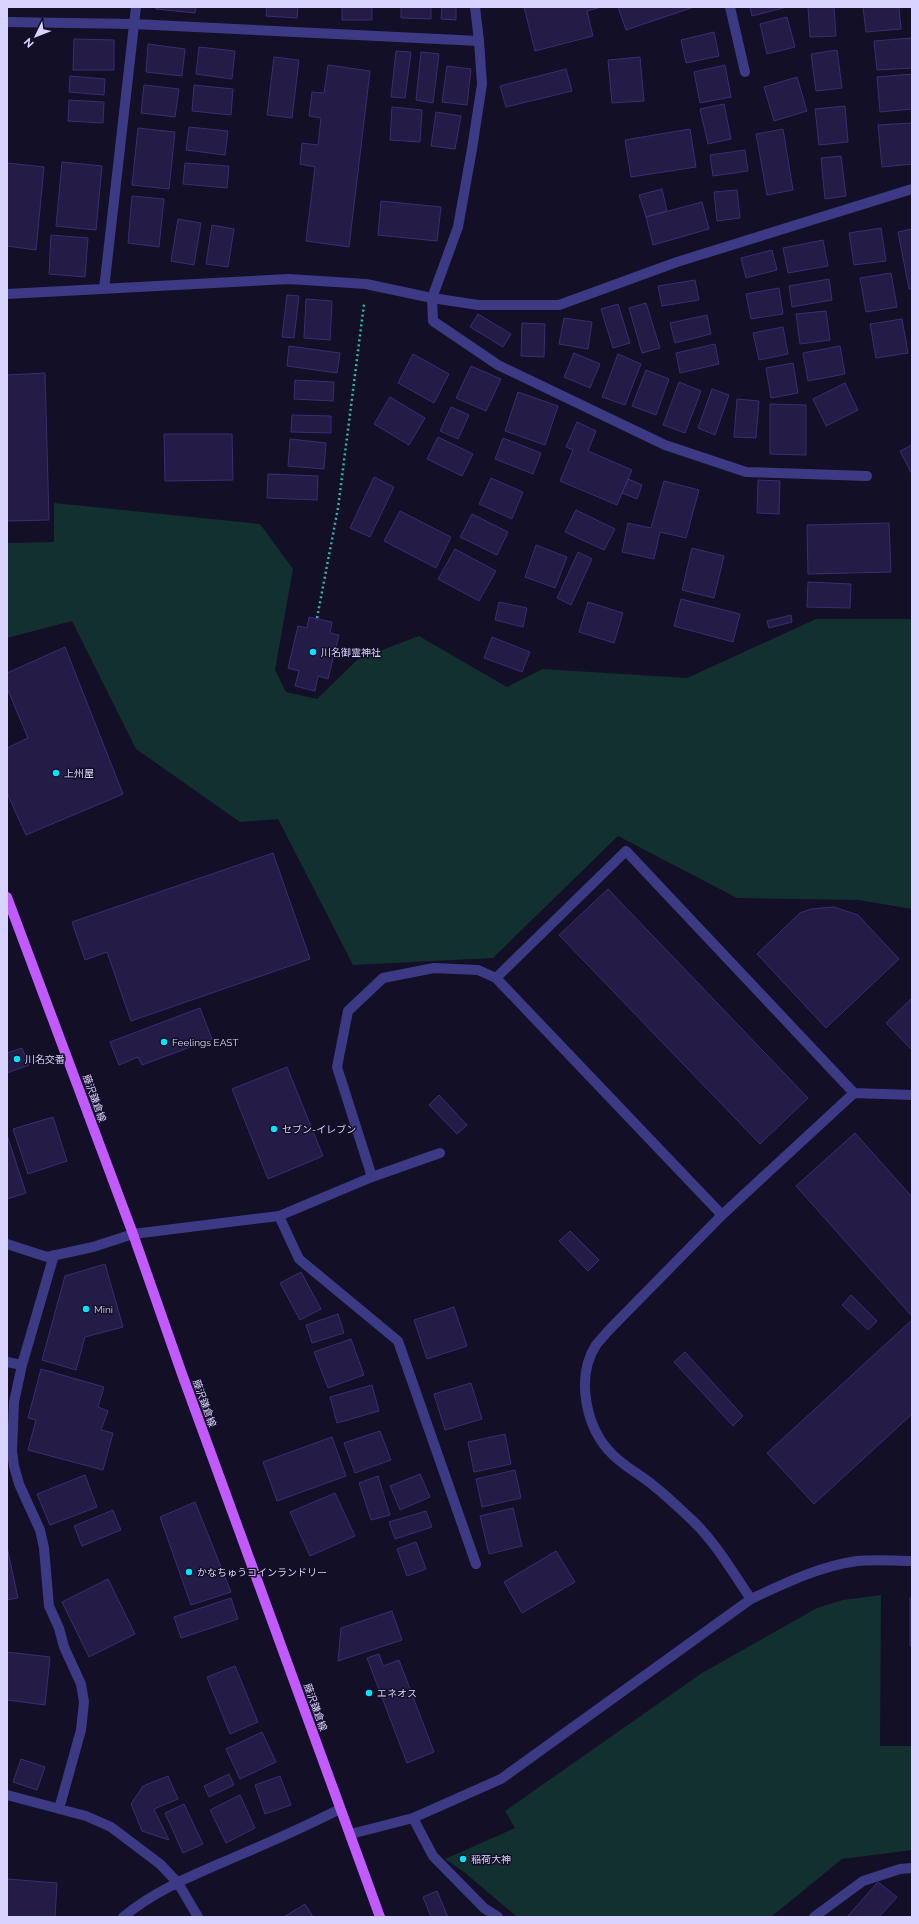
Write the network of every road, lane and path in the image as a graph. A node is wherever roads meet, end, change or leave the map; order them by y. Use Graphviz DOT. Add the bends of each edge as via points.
graph roads {
  1 [pos="136,7"];
  2 [pos="475,7"];
  3 [pos="730,7"];
  4 [pos="7,22"];
  5 [pos="134,24"];
  6 [pos="479,41"];
  7 [pos="745,72"];
  8 [pos="912,188"];
  9 [pos="366,284"];
  10 [pos="104,288"];
  11 [pos="7,294"];
  12 [pos="432,298"];
  13 [pos="867,476"];
  14 [pos="317,618"];
  15 [pos="7,897"];
  16 [pos="496,978"];
  17 [pos="854,1093"];
  18 [pos="912,1095"];
  19 [pos="440,1153"];
  20 [pos="372,1178"];
  21 [pos="722,1215"];
  22 [pos="280,1216"];
  23 [pos="133,1234"];
  24 [pos="7,1244"];
  25 [pos="54,1255"];
  26 [pos="7,1362"];
  27 [pos="22,1366"];
  28 [pos="912,1561"];
  29 [pos="476,1564"];
  30 [pos="751,1599"];
  31 [pos="7,1795"];
  32 [pos="59,1809"];
  33 [pos="340,1809"];
  34 [pos="413,1818"];
  35 [pos="351,1834"];
  36 [pos="912,1868"];
  37 [pos="178,1883"];
  38 [pos="123,1917"];
  39 [pos="198,1917"];
  40 [pos="380,1917"];
  41 [pos="498,1917"];
  42 [pos="814,1917"];
  1 -- 5 [label="street"];
  2 -- 6 [label="street"];
  3 -- 7 [label="street"];
  4 -- 5 [label="street"];
  5 -- 6 [label="street"];
  5 -- 10 [label="street"];
  6 -- 12 [label="street" via="482,84 458,227"];
  8 -- 12 [label="street" via="677,262 559,305 478,305"];
  9 -- 10 [label="street" via="289,279"];
  9 -- 12 [label="street"];
  9 -- 14 [label="path" via="338,508"];
  10 -- 11 [label="street"];
  12 -- 13 [label="street" via="433,321 498,365 665,445 746,472"];
  15 -- 23 [label="main road, 藤沢鎌倉線"];
  16 -- 17 [label="street" via="626,851"];
  16 -- 20 [label="street" via="478,970 434,968 383,978 348,1011 337,1067"];
  16 -- 21 [label="street"];
  17 -- 18 [label="street"];
  17 -- 21 [label="street"];
  19 -- 20 [label="street"];
  20 -- 22 [label="street"];
  21 -- 30 [label="street" via="596,1346 585,1383 586,1403 591,1422 613,1455 655,1486 695,1522"];
  22 -- 23 [label="street"];
  22 -- 29 [label="street" via="299,1259 398,1341"];
  23 -- 25 [label="street" via="93,1247"];
  23 -- 33 [label="main road, 藤沢鎌倉線"];
  24 -- 25 [label="street" via="47,1257"];
  25 -- 27 [label="street"];
  26 -- 27 [label="street"];
  27 -- 32 [label="street" via="12,1422 14,1466 19,1484 40,1530 49,1606 81,1684 84,1702 81,1730"];
  28 -- 30 [label="street" via="858,1561 839,1564 793,1579"];
  30 -- 34 [label="street" via="501,1779"];
  31 -- 32 [label="street"];
  32 -- 37 [label="street" via="111,1827 160,1864"];
  33 -- 35 [label="main road, 藤沢鎌倉線"];
  33 -- 37 [label="street" via="288,1835"];
  34 -- 35 [label="street"];
  34 -- 41 [label="street" via="433,1856 484,1908"];
  35 -- 40 [label="main road, 藤沢鎌倉線"];
  36 -- 42 [label="street" via="900,1869 863,1881"];
  37 -- 38 [label="street" via="154,1895"];
  37 -- 39 [label="street"];
}
